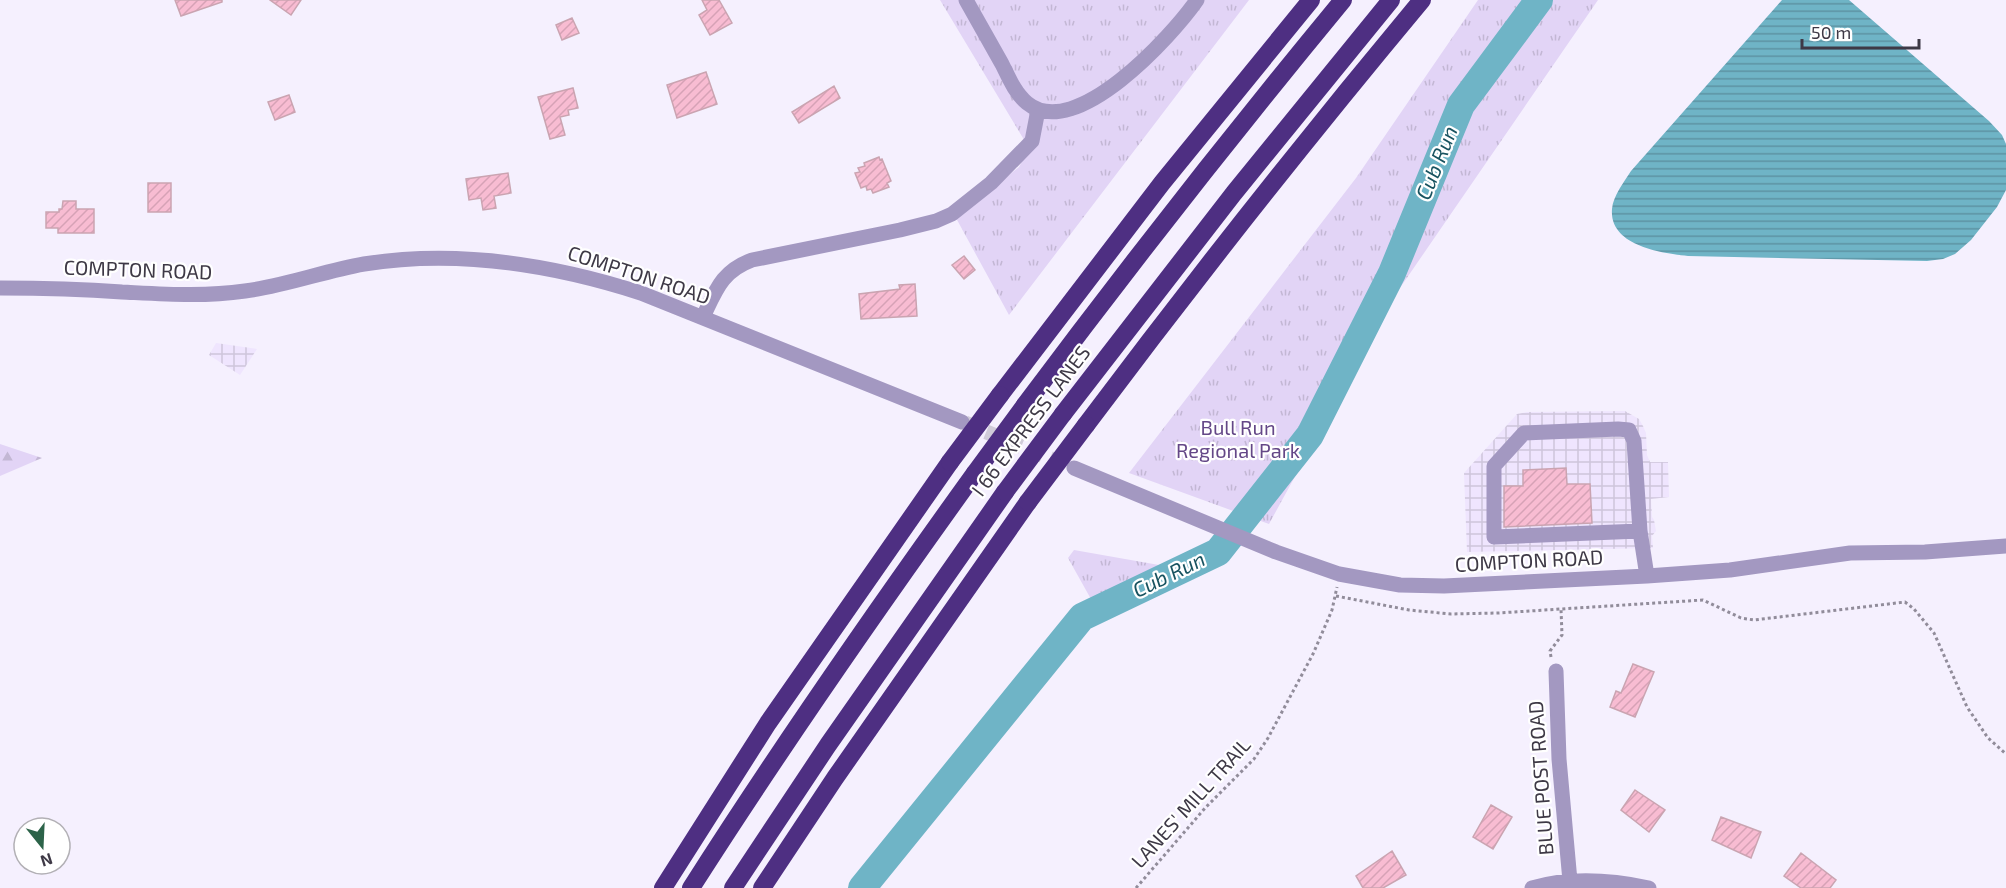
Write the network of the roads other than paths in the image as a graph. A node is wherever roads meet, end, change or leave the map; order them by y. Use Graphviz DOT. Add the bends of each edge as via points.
graph roads {
  1 [pos="966,0"];
  2 [pos="1197,0"];
  3 [pos="1311,0"];
  4 [pos="1343,0"];
  5 [pos="1391,0"];
  6 [pos="1422,0"];
  7 [pos="1038,110"];
  8 [pos="0,288"];
  9 [pos="703,317"];
  10 [pos="962,422"];
  11 [pos="1074,468"];
  12 [pos="1640,531"];
  13 [pos="2006,546"];
  14 [pos="1647,576"];
  15 [pos="1556,672"];
  16 [pos="1570,881"];
  17 [pos="663,888"];
  18 [pos="690,888"];
  19 [pos="733,888"];
  20 [pos="762,888"];
  21 [pos="1532,888"];
  22 [pos="1649,888"];
  1 -- 7 [label="street" via="1016,91"];
  2 -- 7 [label="street" via="1164,41 1124,78 1068,109 1050,113"];
  3 -- 17 [label="highway, bridge" via="1162,183 950,462 768,723"];
  4 -- 18 [label="highway, I 66 EXPRESS LANES, bridge" via="1152,237 1025,405 843,657"];
  5 -- 19 [label="highway, I 66 EXPRESS LANES, bridge" via="1241,184 1005,492"];
  6 -- 20 [label="highway, bridge" via="1197,278 1028,502"];
  7 -- 9 [label="street" via="1032,141 991,183 952,214 900,230 737,266 722,282"];
  8 -- 9 [label="street, COMPTON ROAD" via="216,294 364,264 459,258 539,266 602,280"];
  9 -- 10 [label="street, COMPTON ROAD"];
  11 -- 14 [label="street, COMPTON ROAD" via="1339,574 1400,585 1444,586"];
  12 -- 12 [label="street" via="1634,441 1629,430 1524,433 1494,466 1494,537"];
  12 -- 14 [label="street"];
  13 -- 14 [label="street, COMPTON ROAD" via="1850,553 1730,570"];
  15 -- 16 [label="street, BLUE POST ROAD"];
  16 -- 21 [label="street"];
  16 -- 22 [label="street"];
}
